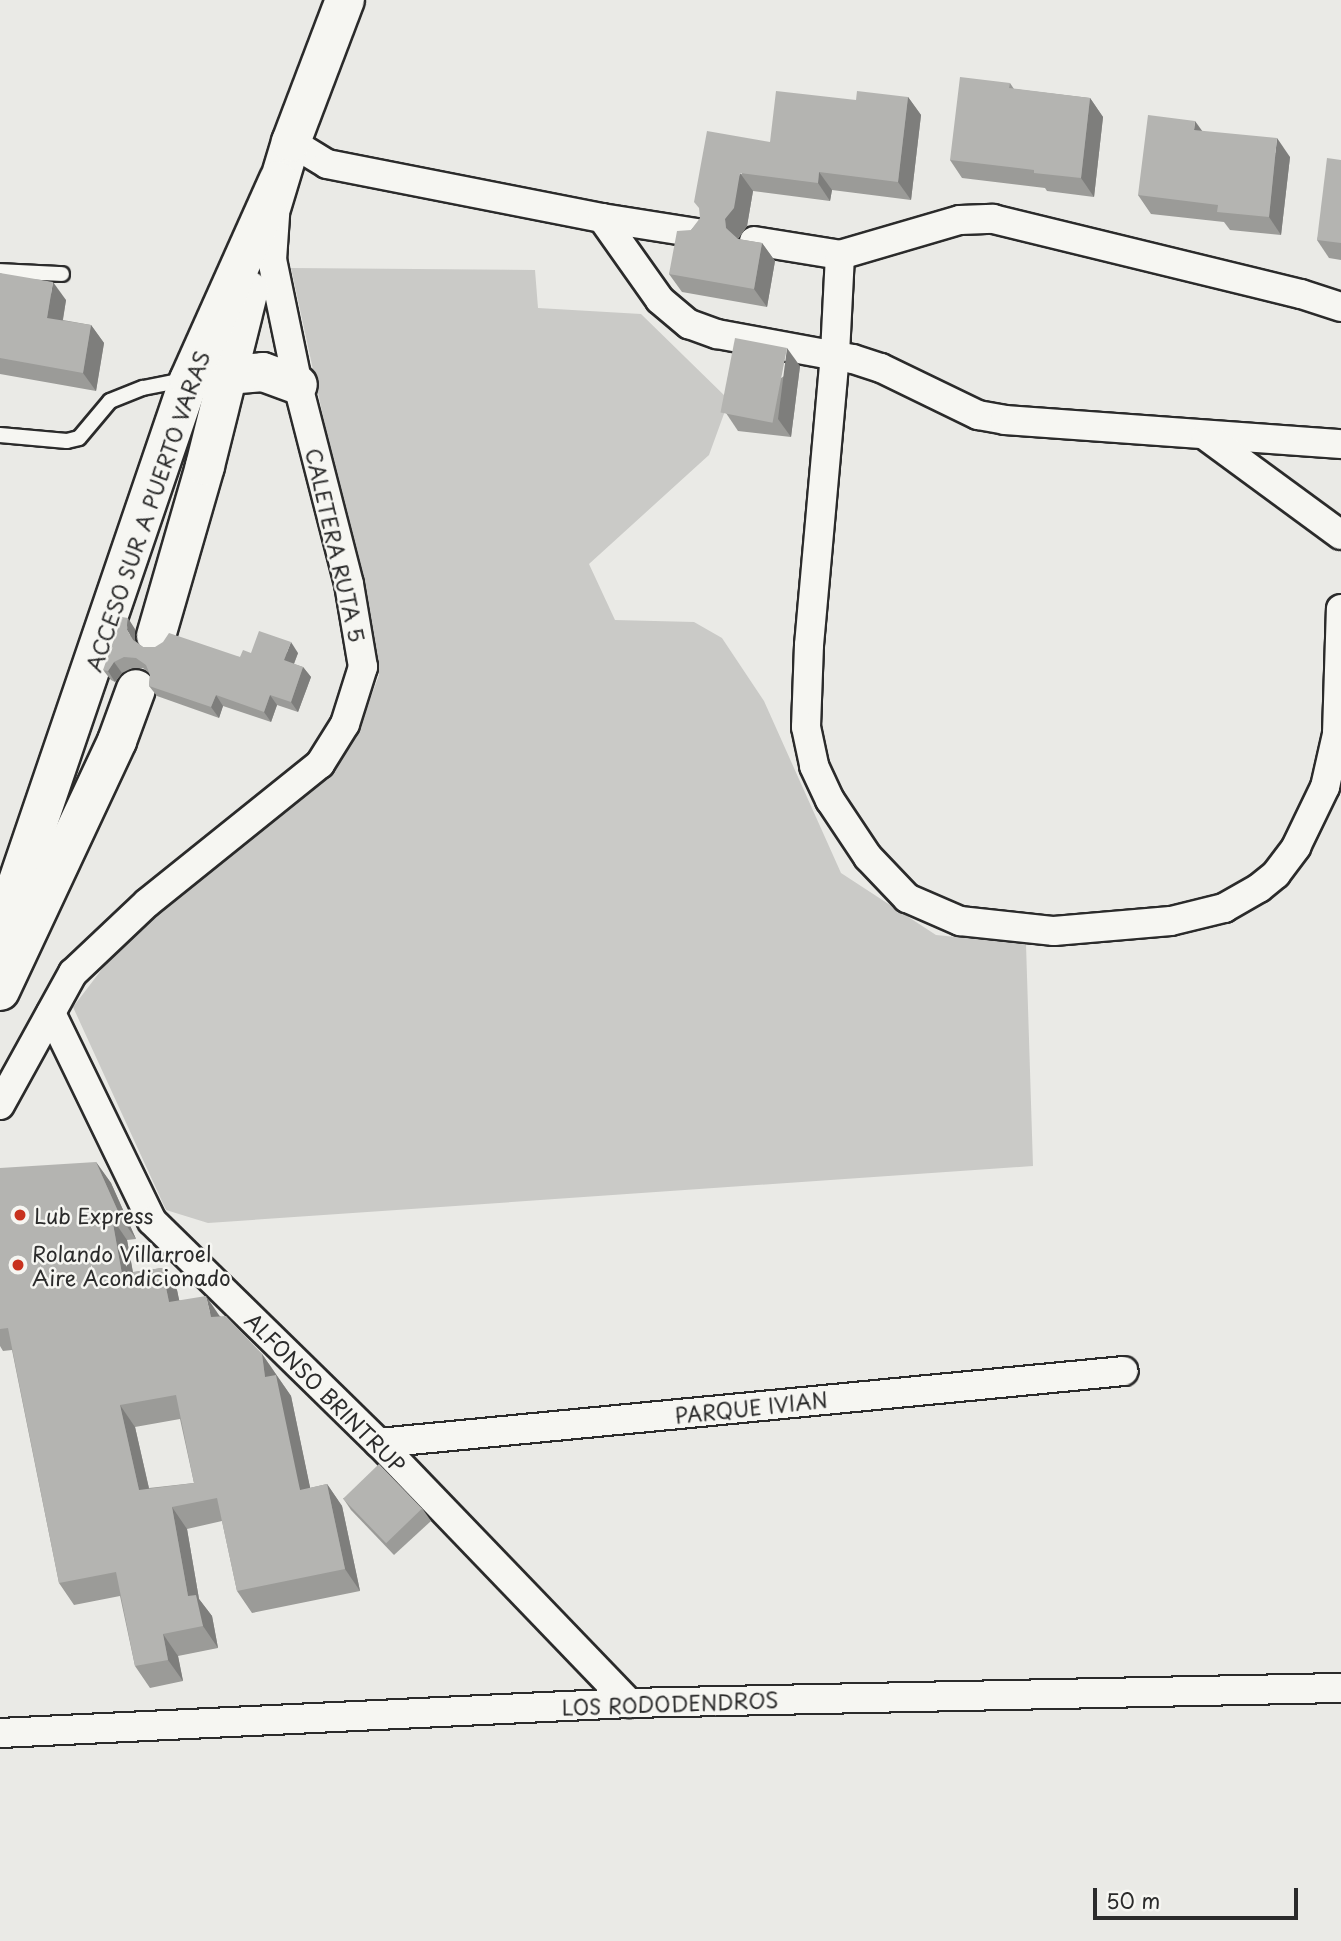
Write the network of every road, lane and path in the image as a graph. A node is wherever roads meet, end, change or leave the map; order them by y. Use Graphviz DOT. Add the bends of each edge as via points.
graph roads {
  1 [pos="345,0"];
  2 [pos="291,142"];
  3 [pos="278,181"];
  4 [pos="602,218"];
  5 [pos="697,233"];
  6 [pos="754,241"];
  7 [pos="840,255"];
  8 [pos="0,271"];
  9 [pos="62,274"];
  10 [pos="1341,307"];
  11 [pos="835,355"];
  12 [pos="227,373"];
  13 [pos="189,380"];
  14 [pos="298,385"];
  15 [pos="0,435"];
  16 [pos="1206,436"];
  17 [pos="1341,444"];
  18 [pos="1341,535"];
  19 [pos="1341,609"];
  20 [pos="156,636"];
  21 [pos="136,689"];
  22 [pos="4,914"];
  23 [pos="0,991"];
  24 [pos="51,1013"];
  25 [pos="0,1105"];
  26 [pos="1124,1371"];
  27 [pos="379,1443"];
  28 [pos="1341,1688"];
  29 [pos="629,1703"];
  30 [pos="0,1733"];
  1 -- 2 [label="main road"];
  2 -- 3 [label="main road"];
  2 -- 4 [label="street" via="327,164"];
  3 -- 12 [label="main road, ACCESO SUR A PUERTO VARAS"];
  3 -- 13 [label="main road, ACCESO SUR A PUERTO VARAS"];
  3 -- 14 [label="street, CALETERA RUTA 5" via="272,260"];
  4 -- 5 [label="street"];
  4 -- 11 [label="street" via="660,300 689,324 717,334"];
  6 -- 7 [label="street"];
  7 -- 10 [label="street" via="960,220 993,219"];
  7 -- 11 [label="street"];
  8 -- 9 [label="lane"];
  11 -- 16 [label="street" via="881,368 990,417"];
  11 -- 19 [label="street" via="809,645 808,738 814,766 842,820 894,888 920,906 960,921 1054,931 1171,921 1224,908 1259,888 1290,855 1325,787 1337,734"];
  12 -- 13 [label="main road"];
  12 -- 14 [label="main road" via="263,372"];
  12 -- 20 [label="main road, ACCESO SUR A PUERTO VARAS"];
  13 -- 15 [label="lane" via="143,388 110,401 79,438"];
  13 -- 22 [label="main road, ACCESO SUR A PUERTO VARAS"];
  14 -- 24 [label="street, CALETERA RUTA 5" via="349,584 363,667 345,724 320,764 147,903 92,955 73,974"];
  16 -- 17 [label="street"];
  16 -- 18 [label="street"];
  21 -- 23 [label="main road" via="117,741"];
  24 -- 25 [label="street, CALETERA RUTA 5"];
  24 -- 27 [label="street, ALFONSO BRINTRUP" via="152,1221"];
  26 -- 27 [label="street, PARQUE IVIAN"];
  27 -- 29 [label="street, ALFONSO BRINTRUP"];
  28 -- 29 [label="street, LOS RODODENDROS"];
  29 -- 30 [label="street, LOS RODODENDROS"];
}
